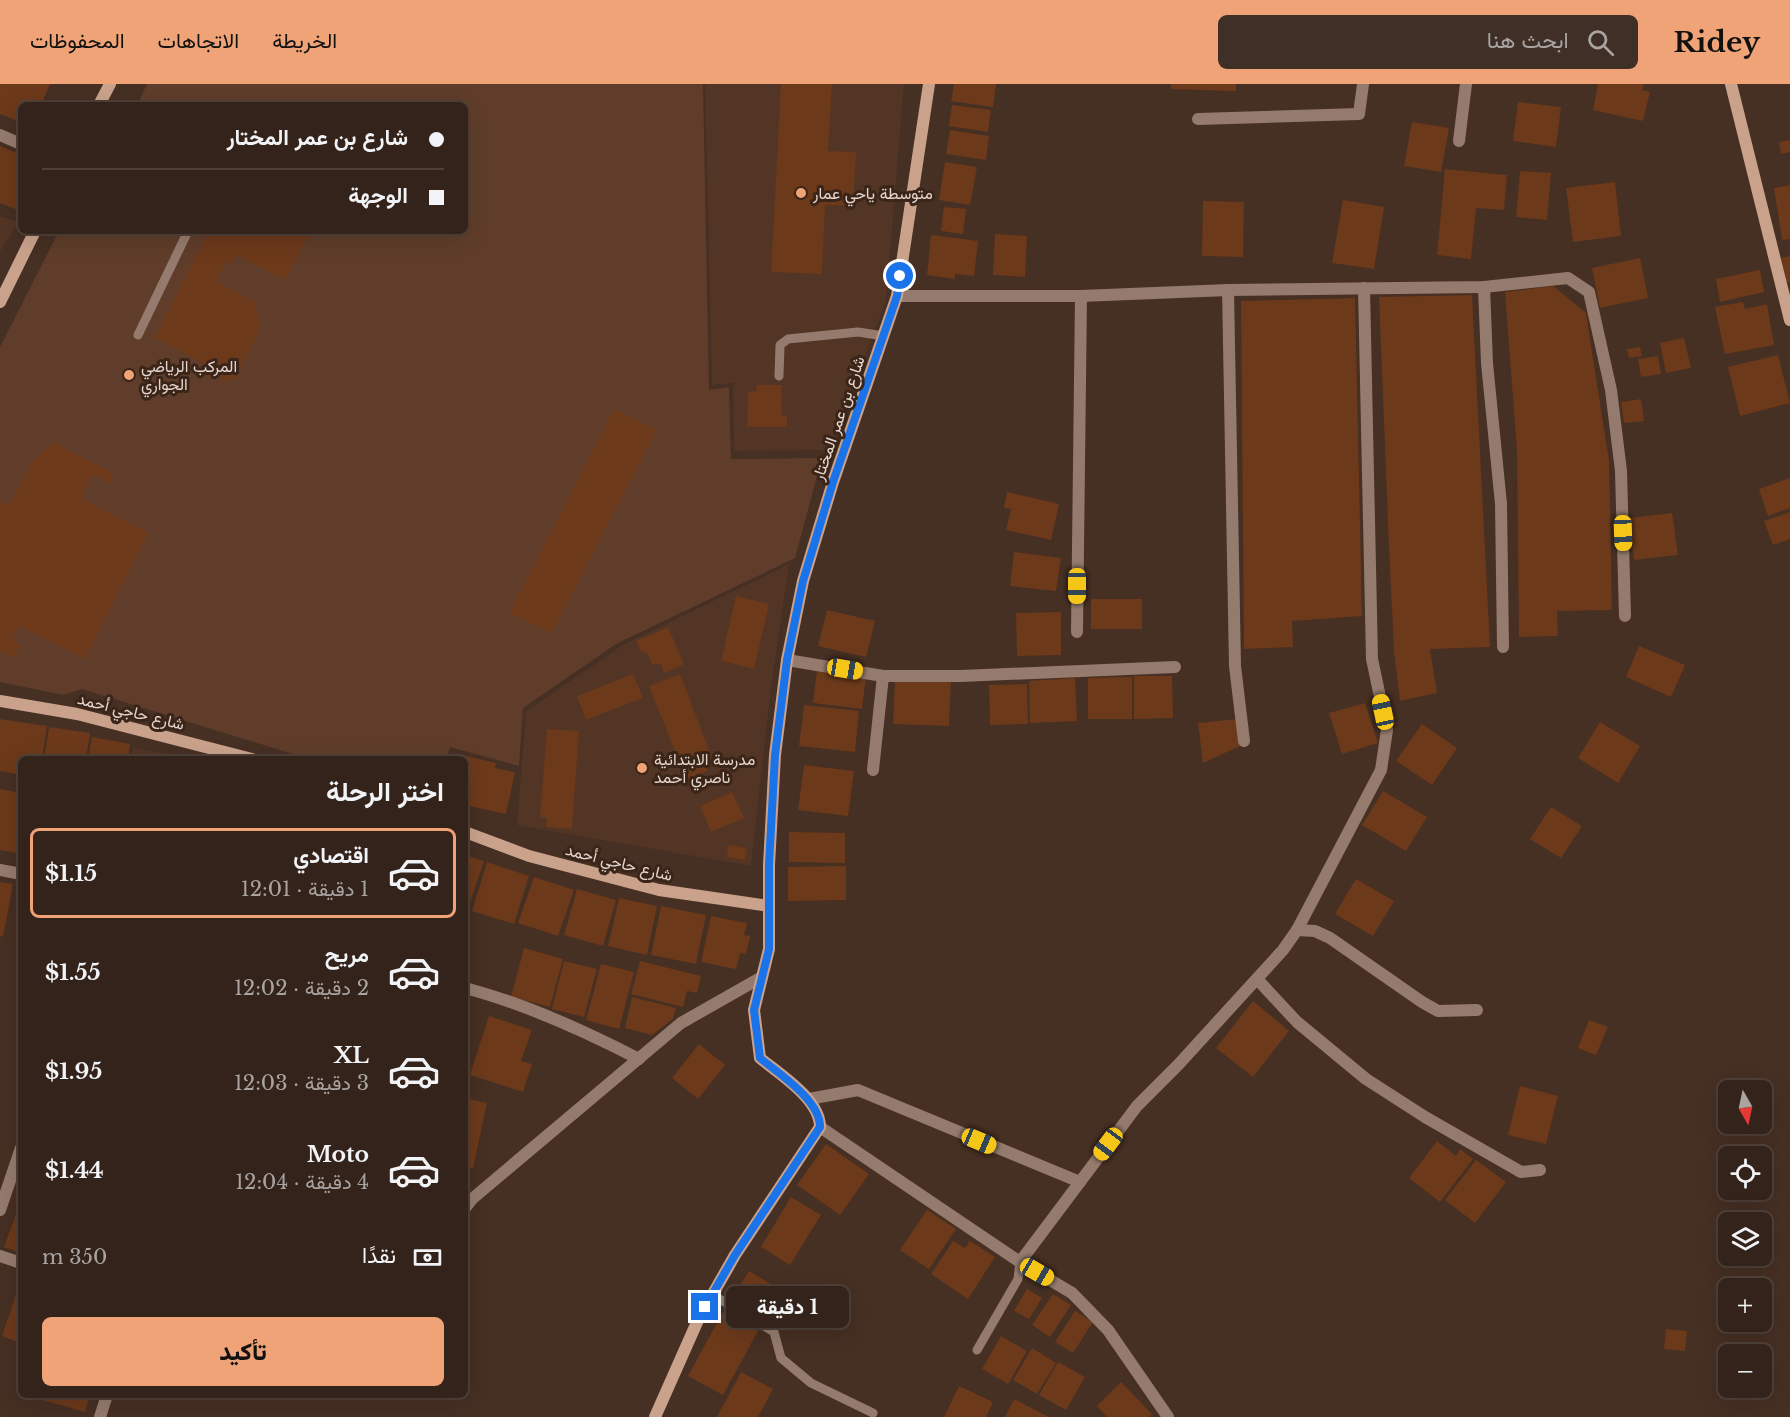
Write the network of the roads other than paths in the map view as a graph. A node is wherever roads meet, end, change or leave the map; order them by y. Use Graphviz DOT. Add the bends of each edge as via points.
graph roads {
  1 [pos="110,84"];
  2 [pos="929,84"];
  3 [pos="1363,84"];
  4 [pos="1466,84"];
  5 [pos="1731,84"];
  6 [pos="101,102"];
  7 [pos="1197,119"];
  8 [pos="0,135"];
  9 [pos="1459,141"];
  10 [pos="18,143"];
  11 [pos="34,234"];
  12 [pos="187,234"];
  13 [pos="1484,287"];
  14 [pos="1364,288"];
  15 [pos="1227,290"];
  16 [pos="897,296"];
  17 [pos="1081,296"];
  18 [pos="0,302"];
  19 [pos="1790,320"];
  20 [pos="138,335"];
  21 [pos="884,336"];
  22 [pos="778,376"];
  23 [pos="1625,616"];
  24 [pos="1077,632"];
  25 [pos="1503,647"];
  26 [pos="787,660"];
  27 [pos="1175,668"];
  28 [pos="884,676"];
  29 [pos="0,701"];
  30 [pos="1244,741"];
  31 [pos="240,756"];
  32 [pos="873,770"];
  33 [pos="468,833"];
  34 [pos="0,870"];
  35 [pos="18,873"];
  36 [pos="769,906"];
  37 [pos="1297,930"];
  38 [pos="762,976"];
  39 [pos="1257,979"];
  40 [pos="468,989"];
  41 [pos="1477,1010"];
  42 [pos="639,1059"];
  43 [pos="809,1099"];
  44 [pos="820,1127"];
  45 [pos="18,1157"];
  46 [pos="1540,1170"];
  47 [pos="1080,1182"];
  48 [pos="468,1204"];
  49 [pos="0,1210"];
  50 [pos="0,1256"];
  51 [pos="18,1262"];
  52 [pos="1020,1262"];
  53 [pos="713,1295"];
  54 [pos="977,1350"];
  55 [pos="106,1398"];
  56 [pos="873,1413"];
  57 [pos="100,1417"];
  58 [pos="655,1417"];
  59 [pos="1168,1417"];
  1 -- 6 [label="street"];
  2 -- 16 [label="street, شارع بن عمر المختار"];
  3 -- 7 [label="street" via="1359,114"];
  4 -- 9 [label="street"];
  5 -- 19 [label="street"];
  8 -- 10 [label="street"];
  11 -- 18 [label="street"];
  12 -- 20 [label="lane"];
  13 -- 14 [label="street"];
  13 -- 23 [label="street" via="1568,278 1589,292 1611,390 1621,471"];
  13 -- 25 [label="street" via="1501,504"];
  14 -- 15 [label="street"];
  14 -- 37 [label="street" via="1372,659 1387,730 1381,770"];
  15 -- 17 [label="street"];
  15 -- 30 [label="street" via="1235,666"];
  16 -- 17 [label="street"];
  16 -- 21 [label="street, شارع بن عمر المختار"];
  17 -- 24 [label="street"];
  21 -- 22 [label="lane" via="858,332 788,339 780,345"];
  21 -- 26 [label="street, شارع بن عمر المختار" via="803,581"];
  26 -- 28 [label="street"];
  26 -- 36 [label="street, شارع بن عمر المختار" via="775,755"];
  27 -- 28 [label="street"];
  28 -- 32 [label="street"];
  29 -- 31 [label="street, شارع حاجي أحمد" via="77,714"];
  33 -- 36 [label="street, شارع حاجي أحمد" via="529,856 659,890"];
  34 -- 35 [label="street"];
  36 -- 38 [label="street, شارع بن عمر المختار" via="769,949"];
  37 -- 39 [label="street"];
  37 -- 41 [label="street" via="1315,931 1330,938 1438,1011"];
  38 -- 42 [label="street" via="681,1023"];
  38 -- 43 [label="street, شارع بن عمر المختار" via="754,1010 760,1058"];
  39 -- 46 [label="street" via="1297,1022 1366,1079 1521,1172"];
  39 -- 47 [label="street" via="1137,1106"];
  40 -- 42 [label="street" via="534,1010"];
  42 -- 48 [label="street"];
  43 -- 44 [label="street"];
  43 -- 47 [label="street" via="858,1090"];
  44 -- 52 [label="street"];
  44 -- 53 [label="street"];
  45 -- 49 [label="street"];
  47 -- 52 [label="street"];
  50 -- 51 [label="street"];
  52 -- 54 [label="lane" via="1018,1279"];
  52 -- 59 [label="street" via="1072,1293 1100,1322"];
  53 -- 56 [label="lane" via="774,1332 781,1358 811,1383"];
  53 -- 58 [label="street"];
  55 -- 57 [label="street"];
}
